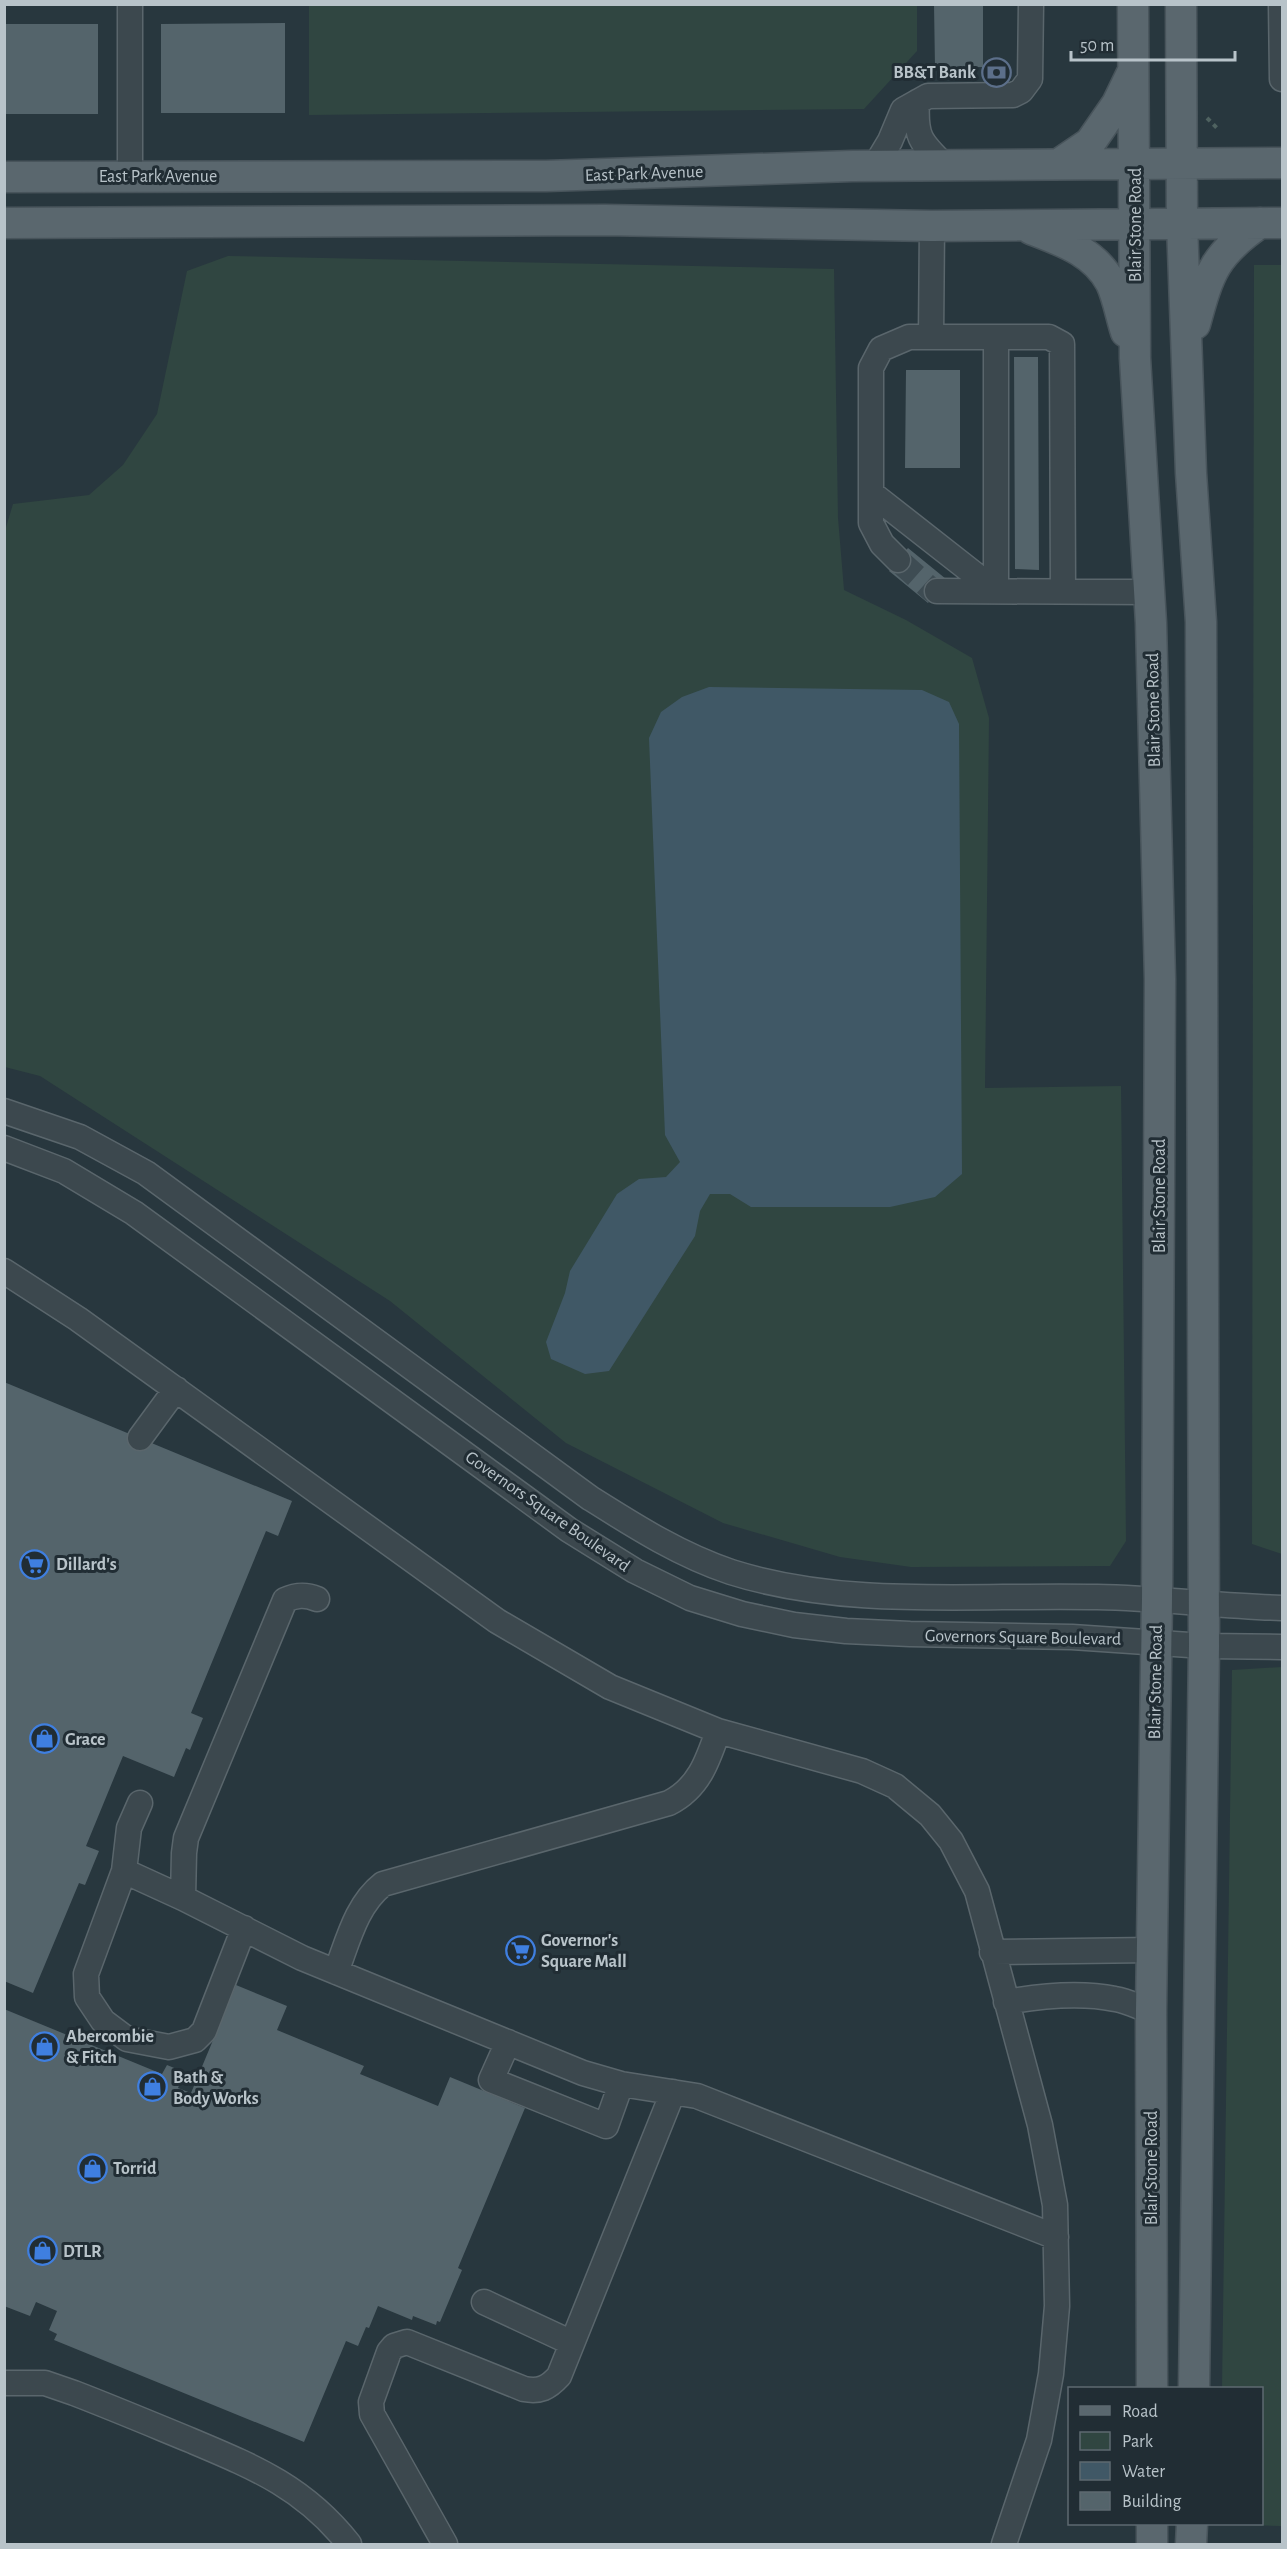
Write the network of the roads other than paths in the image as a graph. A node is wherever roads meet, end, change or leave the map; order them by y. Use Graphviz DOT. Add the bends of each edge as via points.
graph roads {
  1 [pos="130,4"];
  2 [pos="1031,4"];
  3 [pos="1133,4"];
  4 [pos="1181,4"];
  5 [pos="1281,4"];
  6 [pos="1134,69"];
  7 [pos="1282,79"];
  8 [pos="917,102"];
  9 [pos="1135,163"];
  10 [pos="1181,163"];
  11 [pos="1282,163"];
  12 [pos="1059,164"];
  13 [pos="944,165"];
  14 [pos="875,166"];
  15 [pos="130,176"];
  16 [pos="4,177"];
  17 [pos="4,223"];
  18 [pos="1135,223"];
  19 [pos="1182,223"];
  20 [pos="1271,223"];
  21 [pos="1017,224"];
  22 [pos="932,226"];
  23 [pos="931,337"];
  24 [pos="996,337"];
  25 [pos="1187,356"];
  26 [pos="1135,360"];
  27 [pos="871,493"];
  28 [pos="898,560"];
  29 [pos="937,591"];
  30 [pos="996,591"];
  31 [pos="1063,591"];
  32 [pos="1149,592"];
  33 [pos="1201,622"];
  34 [pos="1151,623"];
  35 [pos="4,1111"];
  36 [pos="4,1148"];
  37 [pos="4,1271"];
  38 [pos="176,1389"];
  39 [pos="140,1438"];
  40 [pos="621,1517"];
  41 [pos="598,1548"];
  42 [pos="317,1599"];
  43 [pos="1157,1599"];
  44 [pos="1204,1604"];
  45 [pos="1282,1608"];
  46 [pos="1155,1642"];
  47 [pos="1204,1646"];
  48 [pos="1282,1647"];
  49 [pos="718,1731"];
  50 [pos="140,1803"];
  51 [pos="124,1871"];
  52 [pos="183,1898"];
  53 [pos="244,1928"];
  54 [pos="1152,1950"];
  55 [pos="993,1952"];
  56 [pos="336,1972"];
  57 [pos="1199,1995"];
  58 [pos="1006,2002"];
  59 [pos="1151,2011"];
  60 [pos="508,2042"];
  61 [pos="621,2084"];
  62 [pos="673,2092"];
  63 [pos="1056,2237"];
  64 [pos="483,2302"];
  65 [pos="572,2343"];
  66 [pos="7,2376"];
  67 [pos="1152,2387"];
  68 [pos="1194,2387"];
  69 [pos="1152,2525"];
  70 [pos="1192,2525"];
  71 [pos="349,2544"];
  72 [pos="445,2544"];
  73 [pos="1004,2544"];
  74 [pos="1152,2544"];
  75 [pos="1191,2544"];
  1 -- 15 [label="street"];
  2 -- 8 [label="street" via="1030,79 1021,91 1013,95 928,96"];
  3 -- 6 [label="main road, Blair Stone Road"];
  4 -- 10 [label="main road"];
  5 -- 7 [label="street"];
  6 -- 9 [label="main road, Blair Stone Road"];
  6 -- 12 [label="main road" via="1094,138"];
  8 -- 13 [label="street" via="919,138"];
  8 -- 14 [label="street" via="903,110"];
  9 -- 10 [label="main road, East Park Avenue"];
  9 -- 12 [label="main road, East Park Avenue"];
  9 -- 18 [label="main road, Blair Stone Road"];
  10 -- 11 [label="main road, East Park Avenue"];
  10 -- 19 [label="main road"];
  12 -- 13 [label="main road, East Park Avenue"];
  13 -- 14 [label="main road, East Park Avenue"];
  14 -- 15 [label="main road, East Park Avenue" via="546,176"];
  15 -- 16 [label="main road, East Park Avenue"];
  17 -- 22 [label="main road" via="605,220"];
  18 -- 19 [label="main road"];
  18 -- 21 [label="main road"];
  18 -- 26 [label="main road, Blair Stone Road"];
  19 -- 20 [label="main road"];
  19 -- 25 [label="main road"];
  20 -- 25 [label="main road" via="1237,239 1216,263 1206,284"];
  21 -- 22 [label="main road"];
  21 -- 26 [label="main road" via="1076,248 1103,272 1111,284"];
  22 -- 23 [label="street"];
  23 -- 24 [label="street"];
  23 -- 27 [label="street" via="893,342 881,349 871,368"];
  24 -- 30 [label="street"];
  24 -- 31 [label="street" via="1049,337 1062,344"];
  25 -- 33 [label="main road"];
  26 -- 32 [label="main road, Blair Stone Road"];
  27 -- 28 [label="street" via="871,523 882,544"];
  27 -- 30 [label="street"];
  29 -- 30 [label="street"];
  30 -- 31 [label="street"];
  31 -- 32 [label="street"];
  32 -- 34 [label="main road, Blair Stone Road"];
  33 -- 34 [label="main road"];
  33 -- 44 [label="main road"];
  34 -- 43 [label="main road, Blair Stone Road" via="1160,979"];
  35 -- 40 [label="street, Governors Square Boulevard" via="80,1137 146,1173"];
  36 -- 41 [label="street, Governors Square Boulevard" via="64,1171 134,1213"];
  37 -- 38 [label="street" via="78,1318"];
  38 -- 39 [label="street"];
  38 -- 49 [label="street" via="497,1621 610,1687"];
  40 -- 41 [label="street"];
  40 -- 43 [label="street, Governors Square Boulevard" via="661,1543 731,1572 785,1585 886,1597"];
  41 -- 46 [label="street, Governors Square Boulevard" via="635,1572 690,1598 794,1625 899,1634"];
  42 -- 52 [label="street" via="296,1596 285,1600 186,1838"];
  43 -- 44 [label="street, Governors Square Boulevard"];
  43 -- 46 [label="main road, Blair Stone Road"];
  44 -- 45 [label="street, Governors Square Boulevard"];
  44 -- 47 [label="main road"];
  46 -- 47 [label="street, Governors Square Boulevard"];
  46 -- 54 [label="main road, Blair Stone Road"];
  47 -- 48 [label="street, Governors Square Boulevard"];
  47 -- 57 [label="main road"];
  49 -- 55 [label="street" via="862,1771 895,1786 930,1815 951,1841 977,1891"];
  49 -- 56 [label="street" via="697,1780 669,1803 383,1884 363,1905"];
  50 -- 51 [label="street" via="129,1828"];
  51 -- 52 [label="street"];
  51 -- 53 [label="street" via="86,1974 87,1997 104,2021 127,2039 169,2047 195,2040 204,2031"];
  52 -- 53 [label="street"];
  53 -- 56 [label="street"];
  54 -- 55 [label="street"];
  54 -- 57 [label="main road" via="1183,1974"];
  54 -- 59 [label="main road, Blair Stone Road"];
  55 -- 58 [label="street"];
  56 -- 60 [label="street"];
  57 -- 68 [label="main road"];
  58 -- 59 [label="street" via="1082,1996 1115,1999"];
  58 -- 63 [label="street" via="1040,2125 1055,2205"];
  59 -- 67 [label="main road, Blair Stone Road"];
  60 -- 61 [label="street"];
  60 -- 61 [label="street" via="491,2080 606,2126"];
  61 -- 62 [label="street"];
  62 -- 63 [label="street" via="718,2103"];
  62 -- 65 [label="street"];
  63 -- 73 [label="street" via="1057,2306 1051,2374 1039,2440"];
  64 -- 65 [label="street"];
  65 -- 72 [label="street" via="559,2376 549,2386 533,2391 417,2344 401,2343 389,2352 371,2402 372,2414"];
  66 -- 71 [label="street" via="75,2392 262,2470 320,2513"];
  69 -- 74 [label="main road"];
  70 -- 75 [label="main road"];
}
